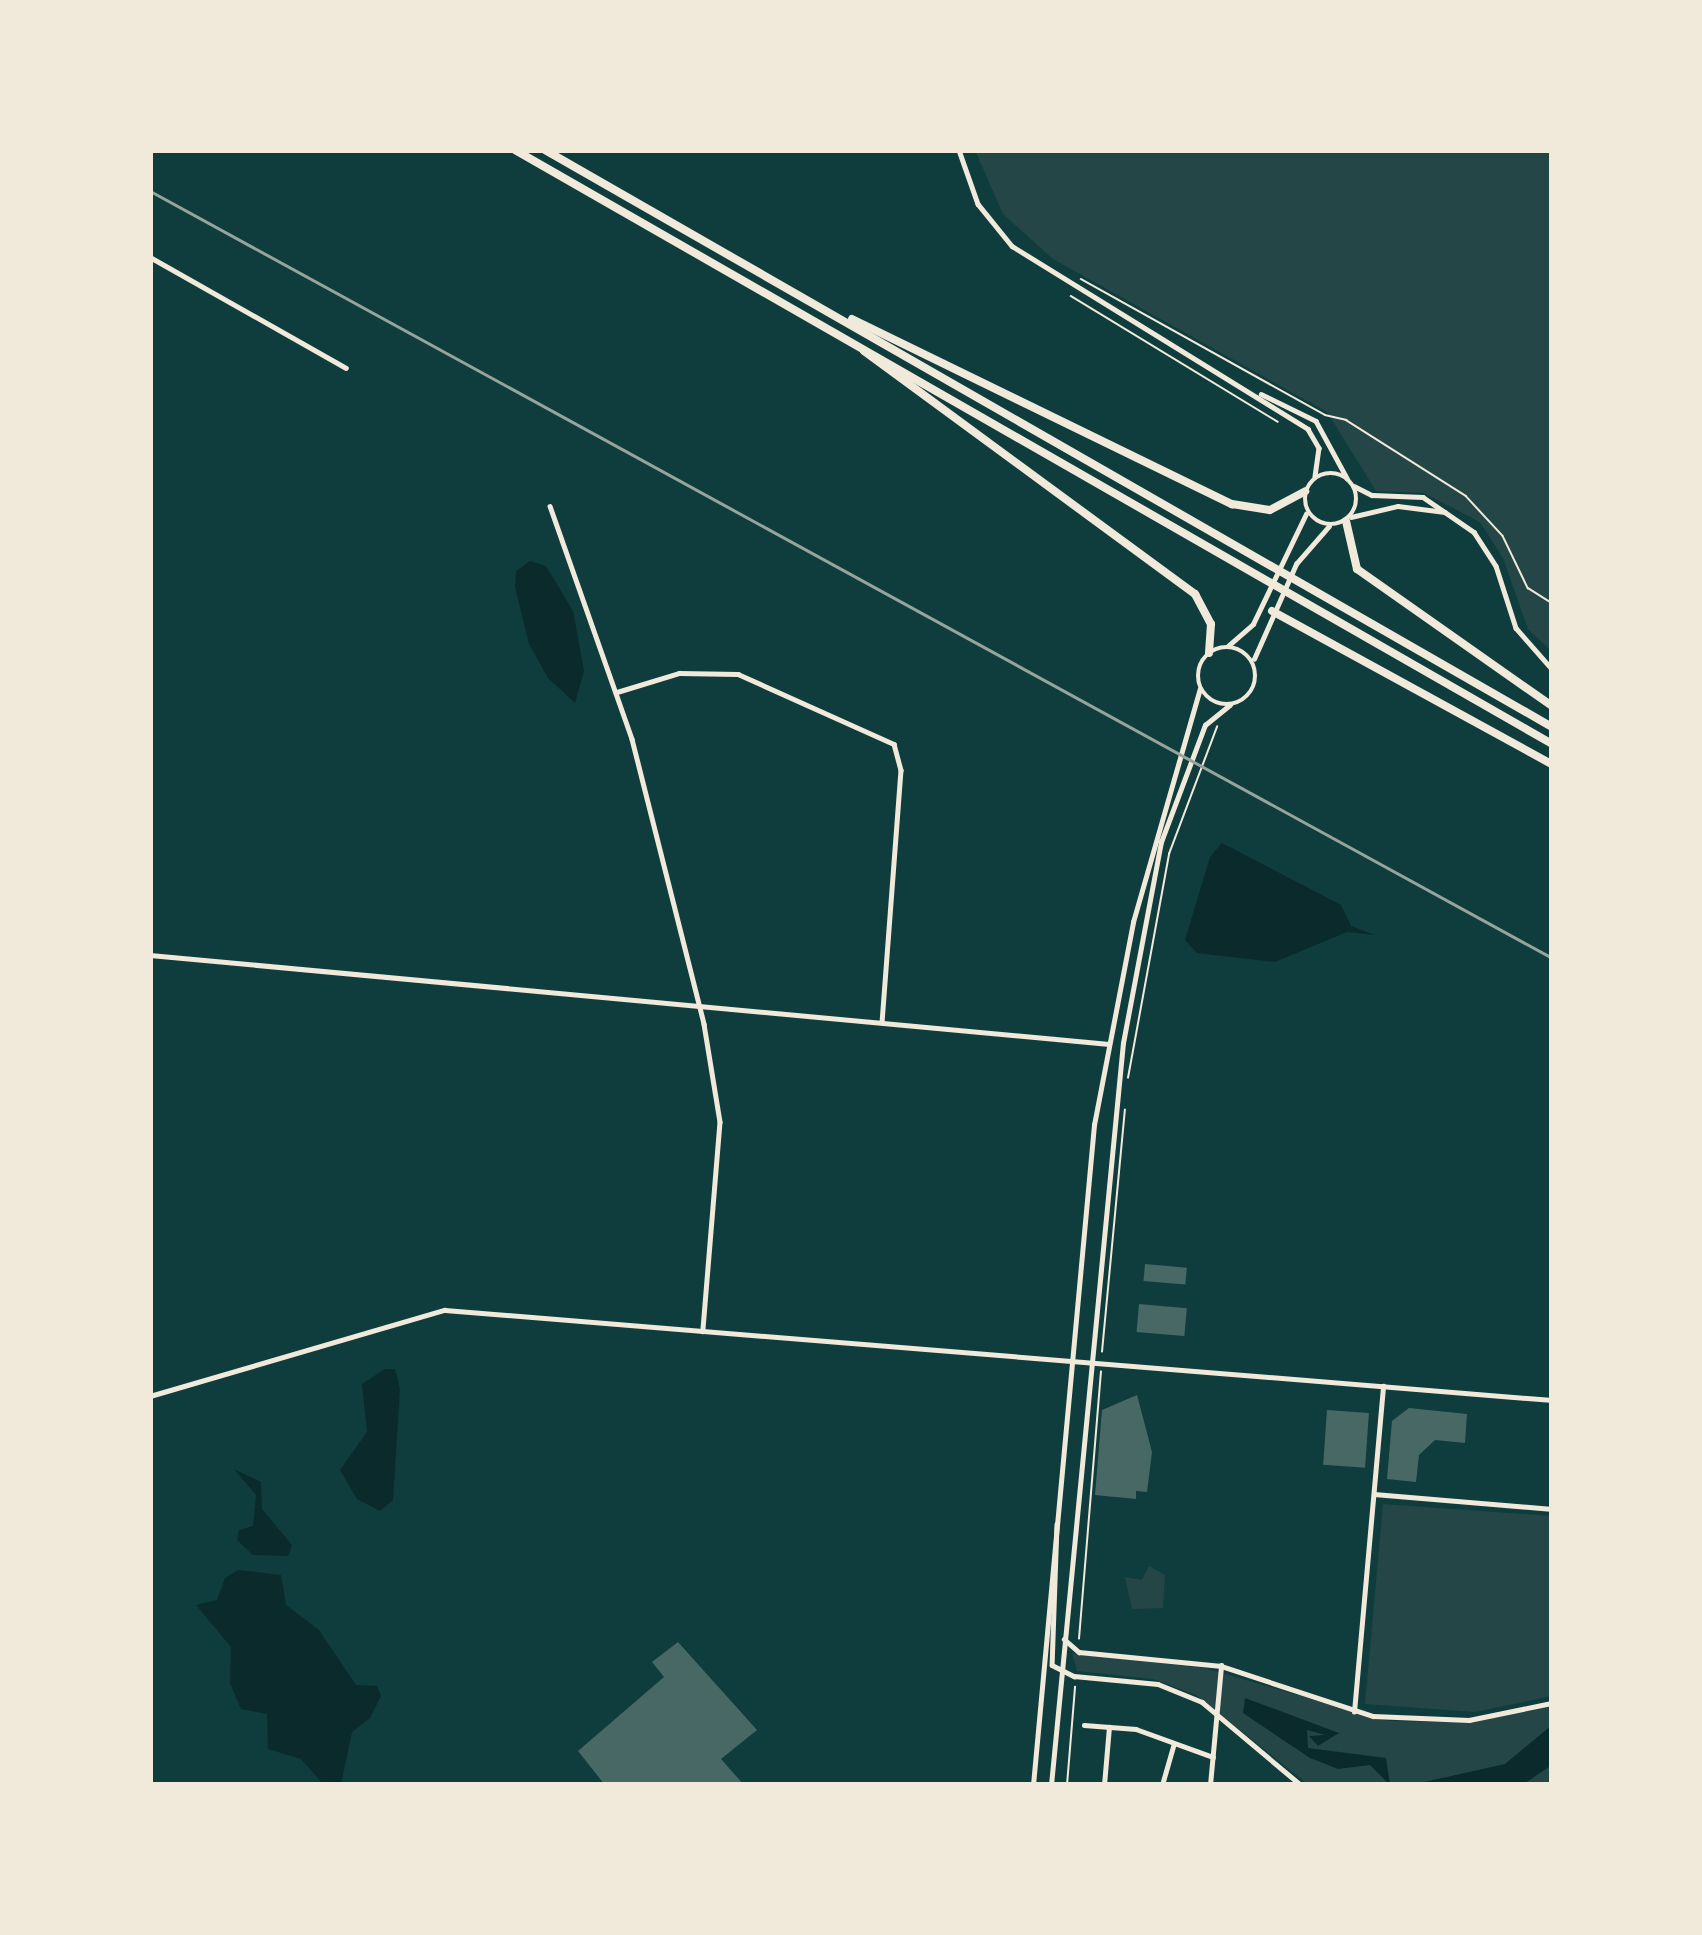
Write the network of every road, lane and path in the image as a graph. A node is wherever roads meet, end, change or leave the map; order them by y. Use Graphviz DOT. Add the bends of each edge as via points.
graph roads {
  1 [pos="515,150"];
  2 [pos="545,150"];
  3 [pos="959,150"];
  4 [pos="150,257"];
  5 [pos="1080,279"];
  6 [pos="1073,293"];
  7 [pos="800,294"];
  8 [pos="838,332"];
  9 [pos="346,368"];
  10 [pos="1256,392"];
  11 [pos="1278,422"];
  12 [pos="1315,477"];
  13 [pos="1348,479"];
  14 [pos="1354,486"];
  15 [pos="1305,491"];
  16 [pos="550,506"];
  17 [pos="1306,508"];
  18 [pos="1451,513"];
  19 [pos="1347,519"];
  20 [pos="1329,525"];
  21 [pos="1552,603"];
  22 [pos="1274,607"];
  23 [pos="1226,647"];
  24 [pos="1209,653"];
  25 [pos="1254,665"];
  26 [pos="1552,669"];
  27 [pos="1200,689"];
  28 [pos="617,692"];
  29 [pos="1229,705"];
  30 [pos="1552,706"];
  31 [pos="1218,724"];
  32 [pos="1552,728"];
  33 [pos="1194,740"];
  34 [pos="1552,744"];
  35 [pos="1552,764"];
  36 [pos="1173,793"];
  37 [pos="150,955"];
  38 [pos="699,1004"];
  39 [pos="882,1020"];
  40 [pos="1109,1044"];
  41 [pos="1126,1087"];
  42 [pos="1126,1101"];
  43 [pos="703,1331"];
  44 [pos="1102,1348"];
  45 [pos="1068,1361"];
  46 [pos="1087,1363"];
  47 [pos="1101,1364"];
  48 [pos="1383,1385"];
  49 [pos="150,1396"];
  50 [pos="1552,1400"];
  51 [pos="1374,1494"];
  52 [pos="1552,1509"];
  53 [pos="1055,1519"];
  54 [pos="1063,1639"];
  55 [pos="1075,1650"];
  56 [pos="1221,1666"];
  57 [pos="1061,1672"];
  58 [pos="1075,1676"];
  59 [pos="1552,1703"];
  60 [pos="1354,1712"];
  61 [pos="1217,1715"];
  62 [pos="1084,1725"];
  63 [pos="1109,1727"];
  64 [pos="1173,1747"];
  65 [pos="1213,1757"];
  66 [pos="1033,1785"];
  67 [pos="1051,1785"];
  68 [pos="1067,1785"];
  69 [pos="1104,1785"];
  70 [pos="1162,1785"];
  71 [pos="1210,1785"];
  72 [pos="1301,1785"];
  1 -- 8 [label="highway"];
  2 -- 7 [label="highway"];
  3 -- 10 [label="street" via="978,204 1012,246"];
  4 -- 9 [label="street"];
  5 -- 21 [label="path" via="1324,416 1346,419 1466,496 1502,536 1528,589"];
  6 -- 11 [label="path" via="1070,300 1113,328"];
  7 -- 15 [label="highway" via="1232,505 1270,510"];
  7 -- 32 [label="highway"];
  8 -- 24 [label="highway" via="1195,594 1211,624"];
  8 -- 34 [label="highway"];
  10 -- 12 [label="street" via="1312,434"];
  10 -- 13 [label="street" via="1316,421"];
  12 -- 13 [label="street"];
  12 -- 15 [label="street"];
  13 -- 14 [label="street"];
  14 -- 18 [label="street" via="1372,495 1423,497"];
  14 -- 19 [label="street"];
  15 -- 17 [label="street"];
  16 -- 28 [label="street"];
  17 -- 20 [label="street"];
  17 -- 23 [label="street" via="1267,598 1244,635"];
  18 -- 19 [label="street" via="1398,506"];
  18 -- 26 [label="street" via="1490,554 1516,628"];
  19 -- 20 [label="street"];
  19 -- 30 [label="highway" via="1357,569"];
  20 -- 22 [label="street"];
  22 -- 25 [label="street"];
  22 -- 35 [label="highway"];
  23 -- 24 [label="street"];
  23 -- 25 [label="street"];
  24 -- 27 [label="street" via="1198,670"];
  25 -- 29 [label="street" via="1251,693"];
  27 -- 29 [label="street"];
  27 -- 33 [label="street"];
  28 -- 38 [label="street"];
  28 -- 39 [label="street" via="679,673 738,674 888,740 901,770"];
  29 -- 33 [label="street"];
  31 -- 41 [label="path" via="1161,886"];
  33 -- 36 [label="street"];
  36 -- 40 [label="street"];
  36 -- 46 [label="street" via="1123,1043"];
  37 -- 38 [label="street"];
  38 -- 39 [label="street"];
  38 -- 43 [label="street" via="719,1122"];
  39 -- 40 [label="street"];
  40 -- 45 [label="street"];
  42 -- 44 [label="path"];
  43 -- 45 [label="street"];
  43 -- 49 [label="street" via="435,1311 212,1384"];
  45 -- 46 [label="street"];
  45 -- 53 [label="street"];
  46 -- 47 [label="street"];
  46 -- 54 [label="street"];
  47 -- 48 [label="street"];
  47 -- 55 [label="path"];
  48 -- 50 [label="street"];
  48 -- 51 [label="street"];
  51 -- 52 [label="street"];
  51 -- 60 [label="street"];
  53 -- 57 [label="street" via="1061,1533 1050,1657"];
  53 -- 66 [label="street"];
  54 -- 55 [label="street"];
  54 -- 57 [label="street"];
  55 -- 56 [label="street"];
  56 -- 60 [label="street"];
  56 -- 61 [label="street"];
  57 -- 58 [label="street"];
  57 -- 67 [label="street"];
  58 -- 61 [label="street" via="1158,1684"];
  58 -- 68 [label="path"];
  59 -- 60 [label="street" via="1468,1720"];
  61 -- 65 [label="street"];
  61 -- 72 [label="street"];
  62 -- 63 [label="street"];
  63 -- 64 [label="street"];
  63 -- 69 [label="street"];
  64 -- 65 [label="street"];
  64 -- 70 [label="street"];
  65 -- 71 [label="street"];
}
